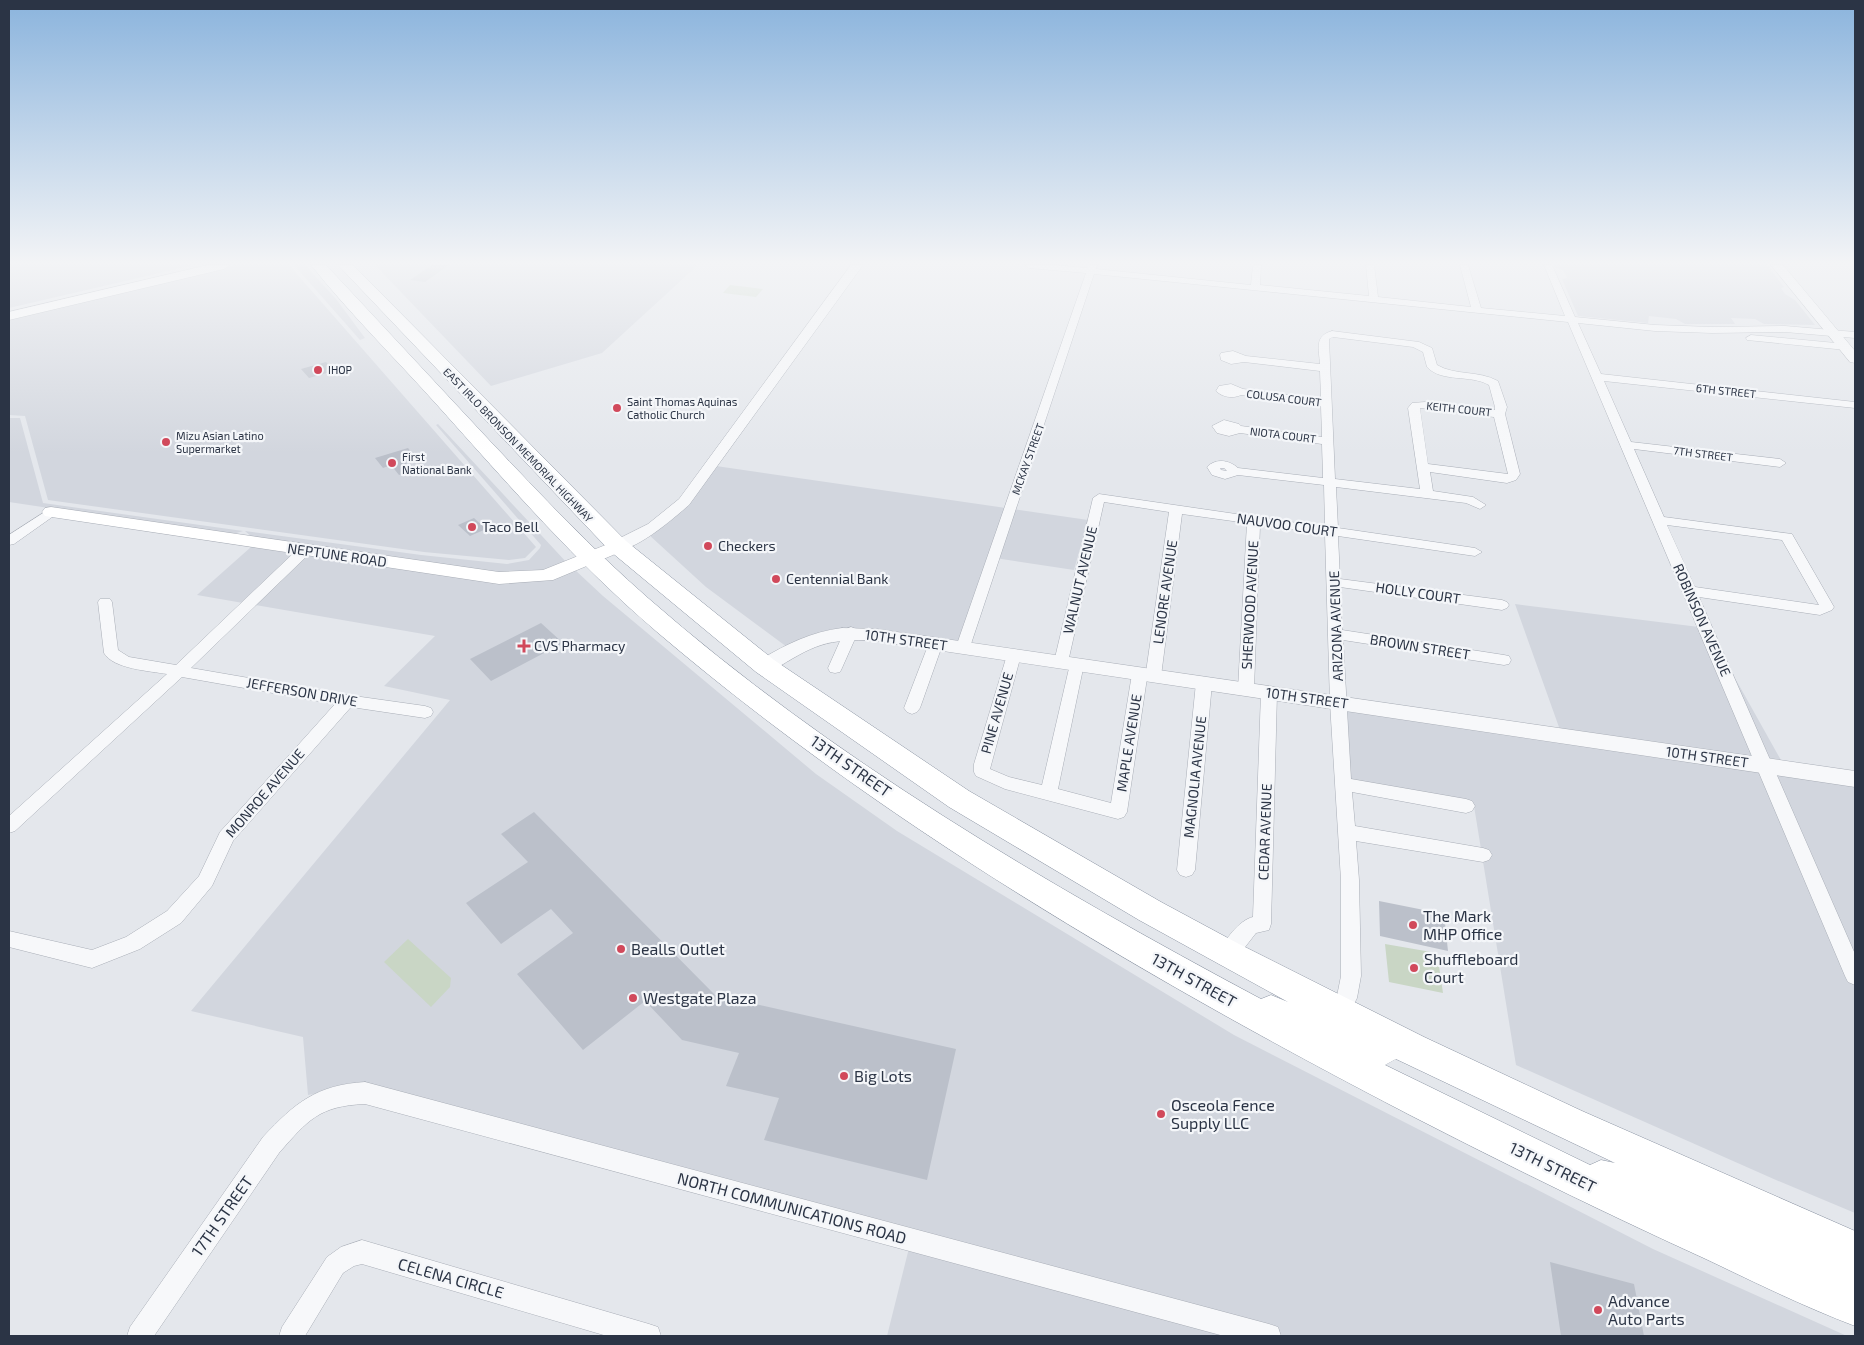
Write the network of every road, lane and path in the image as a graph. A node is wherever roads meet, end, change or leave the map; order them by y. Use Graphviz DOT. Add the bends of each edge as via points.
graph roads {
  1 [pos="375,328"];
  2 [pos="405,328"];
  3 [pos="811,328"];
  4 [pos="1072,328"];
  5 [pos="1576,328"];
  6 [pos="1660,328"];
  7 [pos="1830,328"];
  8 [pos="1682,330"];
  9 [pos="1834,333"];
  10 [pos="1855,335"];
  11 [pos="1846,347"];
  12 [pos="398,352"];
  13 [pos="1244,358"];
  14 [pos="1855,359"];
  15 [pos="438,362"];
  16 [pos="413,368"];
  17 [pos="1326,368"];
  18 [pos="1597,377"];
  19 [pos="1240,392"];
  20 [pos="469,394"];
  21 [pos="1327,403"];
  22 [pos="1855,405"];
  23 [pos="1499,414"];
  24 [pos="1236,429"];
  25 [pos="1329,441"];
  26 [pos="1626,444"];
  27 [pos="1780,463"];
  28 [pos="1423,467"];
  29 [pos="1234,471"];
  30 [pos="1331,483"];
  31 [pos="1427,494"];
  32 [pos="1099,498"];
  33 [pos="1480,505"];
  34 [pos="1176,509"];
  35 [pos="51,512"];
  36 [pos="1254,520"];
  37 [pos="1659,520"];
  38 [pos="1333,531"];
  39 [pos="9,541"];
  40 [pos="618,546"];
  41 [pos="305,550"];
  42 [pos="1475,552"];
  43 [pos="591,558"];
  44 [pos="1334,582"];
  45 [pos="1690,591"];
  46 [pos="105,602"];
  47 [pos="1502,605"];
  48 [pos="851,632"];
  49 [pos="1336,634"];
  50 [pos="936,644"];
  51 [pos="963,647"];
  52 [pos="1014,655"];
  53 [pos="1504,660"];
  54 [pos="1069,663"];
  55 [pos="765,666"];
  56 [pos="836,668"];
  57 [pos="180,670"];
  58 [pos="1146,675"];
  59 [pos="1204,683"];
  60 [pos="1246,689"];
  61 [pos="1269,693"];
  62 [pos="347,701"];
  63 [pos="1338,703"];
  64 [pos="912,708"];
  65 [pos="425,712"];
  66 [pos="1766,766"];
  67 [pos="1855,779"];
  68 [pos="1344,784"];
  69 [pos="1049,793"];
  70 [pos="1466,806"];
  71 [pos="9,826"];
  72 [pos="1346,832"];
  73 [pos="1482,855"];
  74 [pos="1186,870"];
  75 [pos="9,939"];
  76 [pos="1228,954"];
  77 [pos="1855,976"];
  78 [pos="1208,988"];
  79 [pos="1340,1011"];
  80 [pos="1327,1053"];
  81 [pos="315,1103"];
  82 [pos="1566,1122"];
  83 [pos="1557,1169"];
  84 [pos="1855,1251"];
  85 [pos="1855,1285"];
  86 [pos="1855,1306"];
  87 [pos="138,1336"];
  88 [pos="292,1336"];
  89 [pos="649,1336"];
  90 [pos="1269,1336"];
  1 -- 12 [label="highway, EAST IRLO BRONSON MEMORIAL HIGHWAY"];
  2 -- 15 [label="highway, EAST IRLO BRONSON MEMORIAL HIGHWAY"];
  3 -- 40 [label="street" via="684,502 654,527"];
  4 -- 51 [label="street, MCKAY STREET"];
  5 -- 18 [label="street, ROBINSON AVENUE"];
  6 -- 8 [label="street"];
  7 -- 9 [label="street"];
  8 -- 9 [label="street" via="1785,329"];
  8 -- 11 [label="street"];
  9 -- 10 [label="street"];
  9 -- 11 [label="street"];
  11 -- 14 [label="street"];
  12 -- 15 [label="highway" via="418,361"];
  12 -- 16 [label="highway, EAST IRLO BRONSON MEMORIAL HIGHWAY"];
  13 -- 17 [label="street"];
  15 -- 20 [label="highway, EAST IRLO BRONSON MEMORIAL HIGHWAY"];
  16 -- 20 [label="highway" via="436,370 456,390"];
  16 -- 43 [label="highway, EAST IRLO BRONSON MEMORIAL HIGHWAY"];
  17 -- 21 [label="street, ARIZONA AVENUE"];
  17 -- 23 [label="street, ARIZONA AVENUE" via="1324,339 1332,334 1421,346 1428,350 1432,367 1438,371 1479,376 1494,383 1501,407"];
  18 -- 22 [label="street, 6TH STREET"];
  18 -- 26 [label="street, ROBINSON AVENUE"];
  19 -- 21 [label="street, COLUSA COURT"];
  20 -- 40 [label="highway, EAST IRLO BRONSON MEMORIAL HIGHWAY"];
  21 -- 25 [label="street, ARIZONA AVENUE"];
  23 -- 28 [label="street, KEITH COURT" via="1425,404 1416,406"];
  23 -- 28 [label="street, KEITH COURT" via="1514,474 1512,477"];
  24 -- 25 [label="street, NIOTA COURT"];
  25 -- 30 [label="street, ARIZONA AVENUE"];
  26 -- 27 [label="street, 7TH STREET"];
  26 -- 37 [label="street, ROBINSON AVENUE"];
  28 -- 31 [label="street"];
  29 -- 30 [label="street"];
  30 -- 31 [label="street"];
  30 -- 38 [label="street, ARIZONA AVENUE"];
  31 -- 33 [label="street" via="1469,500"];
  32 -- 34 [label="street, NAUVOO COURT"];
  32 -- 54 [label="street, WALNUT AVENUE"];
  34 -- 36 [label="street, NAUVOO COURT"];
  34 -- 58 [label="street, LENORE AVENUE"];
  35 -- 39 [label="street"];
  35 -- 41 [label="main road, NEPTUNE ROAD"];
  36 -- 38 [label="street, NAUVOO COURT"];
  36 -- 60 [label="street, SHERWOOD AVENUE"];
  37 -- 45 [label="street, ROBINSON AVENUE"];
  37 -- 45 [label="street" via="1787,537 1827,607 1820,610"];
  38 -- 42 [label="street, NAUVOO COURT"];
  38 -- 44 [label="street, ARIZONA AVENUE"];
  40 -- 43 [label="main road, NEPTUNE ROAD"];
  40 -- 55 [label="highway"];
  41 -- 43 [label="main road, NEPTUNE ROAD" via="499,578 546,576"];
  41 -- 57 [label="street"];
  43 -- 78 [label="highway, 13TH STREET" via="656,618 708,660 871,781 1041,891"];
  44 -- 47 [label="street, HOLLY COURT"];
  44 -- 49 [label="street, ARIZONA AVENUE"];
  45 -- 66 [label="street, ROBINSON AVENUE"];
  46 -- 57 [label="street, JEFFERSON DRIVE" via="111,653 125,661"];
  48 -- 50 [label="street, 10TH STREET"];
  48 -- 55 [label="street, 10TH STREET" via="806,641"];
  48 -- 56 [label="street"];
  49 -- 53 [label="street, BROWN STREET"];
  49 -- 63 [label="street, ARIZONA AVENUE"];
  50 -- 51 [label="street, 10TH STREET"];
  50 -- 64 [label="street"];
  51 -- 52 [label="street, 10TH STREET"];
  52 -- 54 [label="street, 10TH STREET"];
  52 -- 69 [label="street, PINE AVENUE" via="982,772 1005,783"];
  54 -- 58 [label="street, 10TH STREET"];
  54 -- 69 [label="street, WALNUT AVENUE"];
  55 -- 76 [label="highway" via="959,800"];
  57 -- 62 [label="street, JEFFERSON DRIVE"];
  57 -- 71 [label="street"];
  58 -- 59 [label="street, 10TH STREET"];
  58 -- 69 [label="street, MAPLE AVENUE" via="1118,812"];
  59 -- 60 [label="street, 10TH STREET"];
  59 -- 74 [label="street, MAGNOLIA AVENUE"];
  60 -- 61 [label="street, 10TH STREET"];
  61 -- 63 [label="street, 10TH STREET"];
  61 -- 76 [label="street, CEDAR AVENUE" via="1262,924 1251,925"];
  62 -- 65 [label="street, JEFFERSON DRIVE"];
  62 -- 75 [label="street, MONROE AVENUE" via="226,837 206,881 174,917 133,943 92,959"];
  63 -- 66 [label="street, 10TH STREET"];
  63 -- 68 [label="street, ARIZONA AVENUE"];
  66 -- 67 [label="street, 10TH STREET"];
  66 -- 77 [label="street, ROBINSON AVENUE"];
  68 -- 70 [label="street"];
  68 -- 72 [label="street, ARIZONA AVENUE"];
  72 -- 73 [label="street"];
  72 -- 79 [label="street, ARIZONA AVENUE" via="1350,880 1350,976 1347,998"];
  76 -- 79 [label="highway"];
  78 -- 79 [label="highway" via="1221,987 1242,994 1273,1012 1304,1021 1324,1019"];
  78 -- 80 [label="highway, 13TH STREET"];
  79 -- 82 [label="highway"];
  80 -- 82 [label="highway" via="1344,1039 1367,1040 1532,1124"];
  80 -- 83 [label="highway, 13TH STREET"];
  81 -- 87 [label="street, 17TH STREET" via="271,1145"];
  81 -- 90 [label="street, NORTH COMMUNICATIONS ROAD" via="342,1093 365,1093"];
  82 -- 84 [label="highway"];
  83 -- 85 [label="highway" via="1637,1187"];
  83 -- 86 [label="highway, 13TH STREET"];
  88 -- 89 [label="street, CELENA CIRCLE" via="335,1265 349,1254 362,1252"];
}
